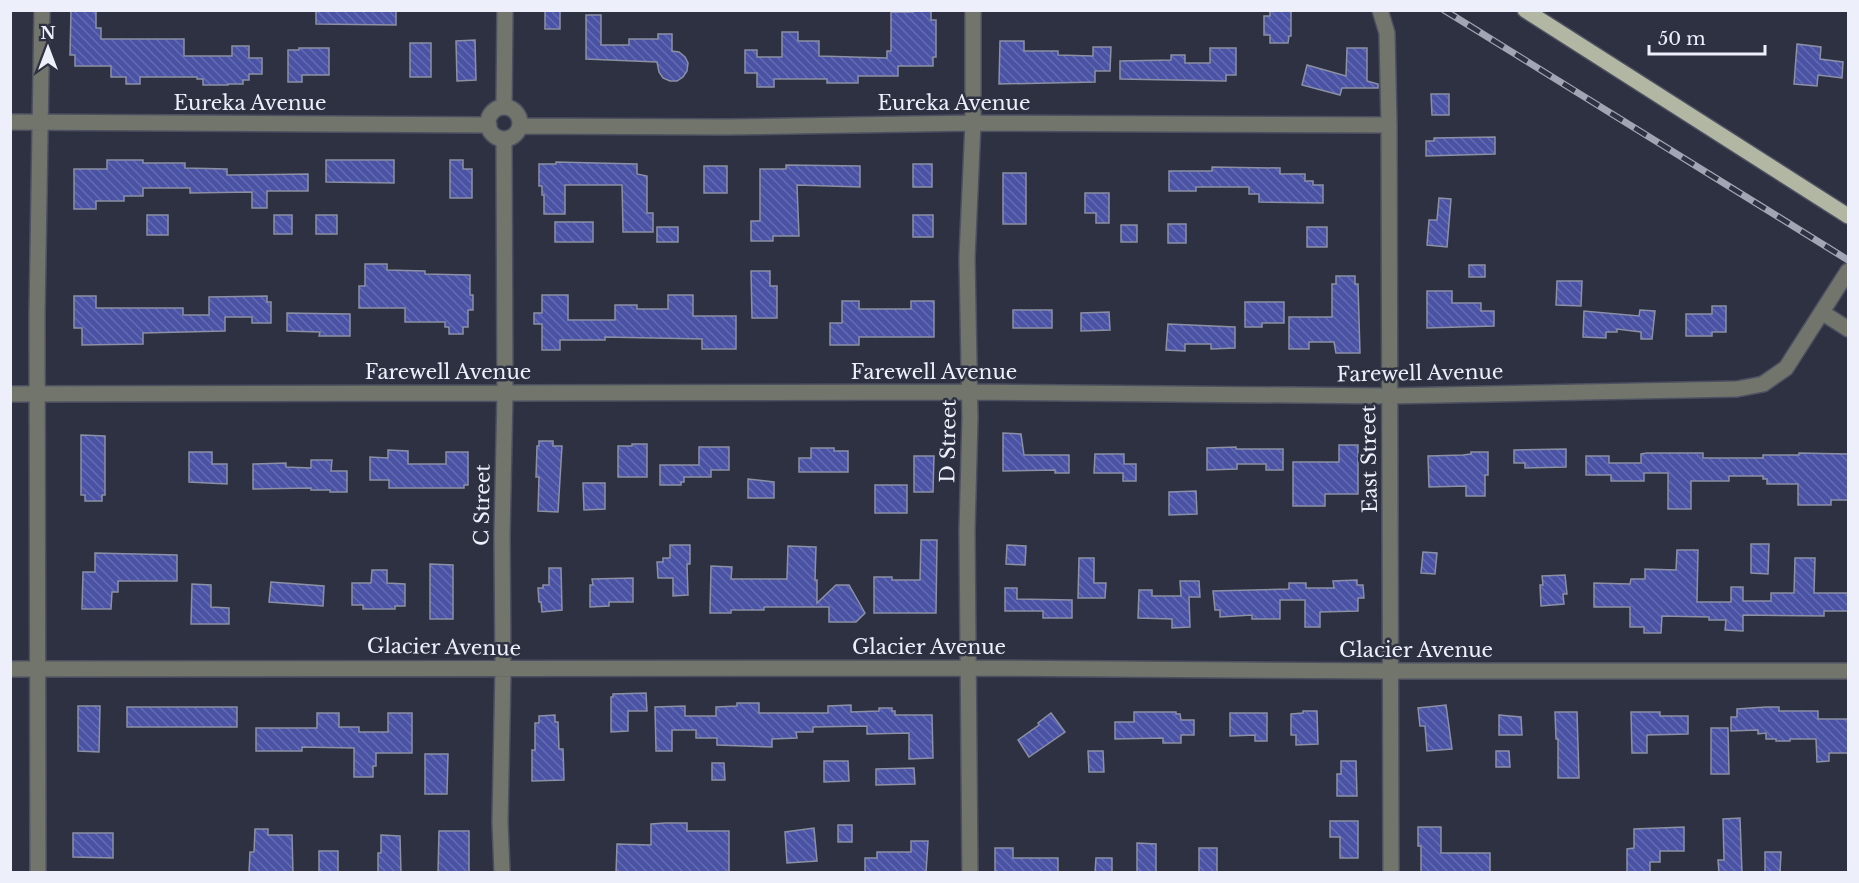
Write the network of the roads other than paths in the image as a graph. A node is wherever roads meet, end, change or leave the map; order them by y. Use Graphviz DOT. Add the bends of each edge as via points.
graph roads {
  1 [pos="42,10"];
  2 [pos="505,10"];
  3 [pos="973,10"];
  4 [pos="1380,10"];
  5 [pos="1525,10"];
  6 [pos="504,107"];
  7 [pos="10,122"];
  8 [pos="41,122"];
  9 [pos="973,123"];
  10 [pos="489,125"];
  11 [pos="1389,125"];
  12 [pos="520,126"];
  13 [pos="504,139"];
  14 [pos="1848,216"];
  15 [pos="1848,271"];
  16 [pos="1823,313"];
  17 [pos="1848,329"];
  18 [pos="970,392"];
  19 [pos="505,393"];
  20 [pos="10,394"];
  21 [pos="38,394"];
  22 [pos="1389,396"];
  23 [pos="970,668"];
  24 [pos="10,669"];
  25 [pos="38,669"];
  26 [pos="503,669"];
  27 [pos="1390,671"];
  28 [pos="1848,671"];
  29 [pos="38,873"];
  30 [pos="502,873"];
  31 [pos="970,873"];
  32 [pos="1391,873"];
  1 -- 8 [label="street"];
  2 -- 6 [label="street"];
  3 -- 9 [label="street, D Street"];
  4 -- 11 [label="street, East Street" via="1387,33"];
  5 -- 14 [label="main road"];
  6 -- 10 [label="street" via="491,115"];
  6 -- 12 [label="street" via="518,115"];
  7 -- 8 [label="street, Eureka Avenue"];
  8 -- 10 [label="street, Eureka Avenue"];
  8 -- 21 [label="street"];
  9 -- 11 [label="street, Eureka Avenue"];
  9 -- 12 [label="street, Eureka Avenue"];
  9 -- 18 [label="street, D Street" via="968,258"];
  10 -- 13 [label="street" via="495,136"];
  11 -- 22 [label="street, East Street"];
  12 -- 13 [label="street" via="513,137"];
  13 -- 19 [label="street, C Street"];
  15 -- 16 [label="street, Farewell Avenue"];
  16 -- 17 [label="street"];
  16 -- 22 [label="street, Farewell Avenue" via="1786,368 1763,384 1737,389"];
  18 -- 19 [label="street, Farewell Avenue"];
  18 -- 22 [label="street, Farewell Avenue"];
  18 -- 23 [label="street, D Street"];
  19 -- 21 [label="street, Farewell Avenue"];
  19 -- 26 [label="street, C Street"];
  20 -- 21 [label="street, Farewell Avenue"];
  21 -- 25 [label="street"];
  22 -- 27 [label="street, East Street"];
  23 -- 26 [label="street, Glacier Avenue"];
  23 -- 27 [label="street, Glacier Avenue"];
  23 -- 31 [label="street, D Street"];
  24 -- 25 [label="street, Glacier Avenue"];
  25 -- 26 [label="street, Glacier Avenue"];
  25 -- 29 [label="street"];
  26 -- 30 [label="street, C Street"];
  27 -- 28 [label="street, Glacier Avenue"];
  27 -- 32 [label="street, East Street"];
}
